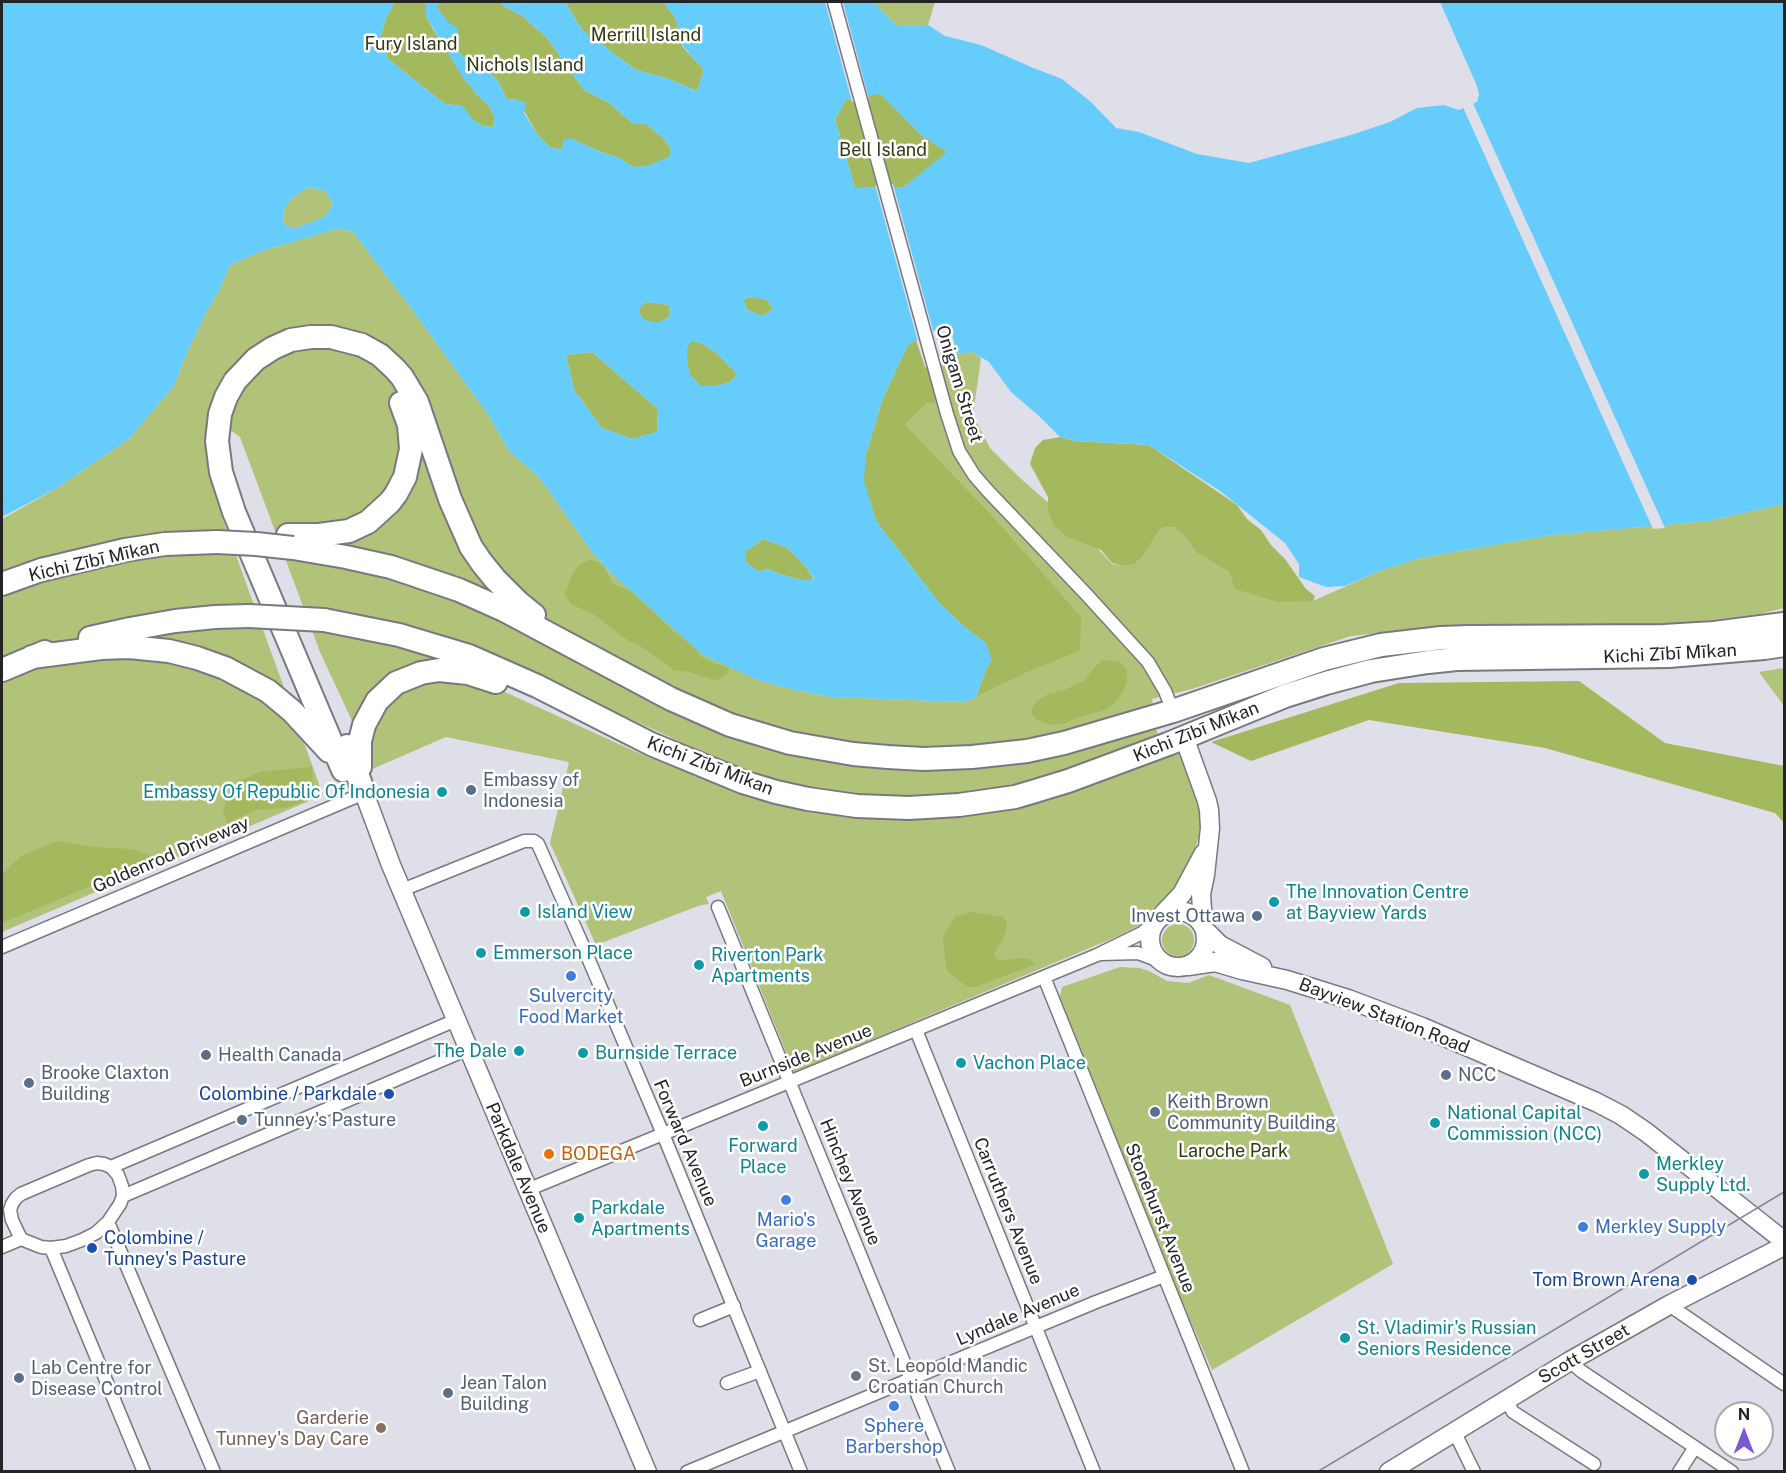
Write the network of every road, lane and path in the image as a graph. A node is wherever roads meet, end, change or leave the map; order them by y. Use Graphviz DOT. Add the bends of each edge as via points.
graph roads {
  1 [pos="834,2"];
  2 [pos="291,542"];
  3 [pos="2,584"];
  4 [pos="1785,624"];
  5 [pos="1768,640"];
  6 [pos="1667,646"];
  7 [pos="32,657"];
  8 [pos="2,670"];
  9 [pos="656,692"];
  10 [pos="1173,711"];
  11 [pos="1184,738"];
  12 [pos="651,744"];
  13 [pos="343,770"];
  14 [pos="359,794"];
  15 [pos="1207,846"];
  16 [pos="402,890"];
  17 [pos="718,907"];
  18 [pos="1159,918"];
  19 [pos="1204,928"];
  20 [pos="2,947"];
  21 [pos="1097,955"];
  22 [pos="1162,962"];
  23 [pos="1188,966"];
  24 [pos="1044,977"];
  25 [pos="1287,980"];
  26 [pos="456,1020"];
  27 [pos="916,1030"];
  28 [pos="468,1049"];
  29 [pos="790,1082"];
  30 [pos="663,1134"];
  31 [pos="111,1167"];
  32 [pos="527,1190"];
  33 [pos="123,1196"];
  34 [pos="6,1212"];
  35 [pos="108,1222"];
  36 [pos="21,1239"];
  37 [pos="1785,1241"];
  38 [pos="2,1246"];
  39 [pos="1785,1246"];
  40 [pos="51,1248"];
  41 [pos="1164,1276"];
  42 [pos="1669,1305"];
  43 [pos="734,1306"];
  44 [pos="700,1320"];
  45 [pos="1035,1327"];
  46 [pos="1570,1361"];
  47 [pos="760,1371"];
  48 [pos="911,1379"];
  49 [pos="727,1383"];
  50 [pos="1785,1384"];
  51 [pos="1506,1400"];
  52 [pos="785,1431"];
  53 [pos="1454,1431"];
  54 [pos="1695,1447"];
  55 [pos="1594,1464"];
  56 [pos="144,1472"];
  57 [pos="214,1472"];
  58 [pos="646,1472"];
  59 [pos="687,1472"];
  60 [pos="801,1472"];
  61 [pos="949,1472"];
  62 [pos="1094,1472"];
  63 [pos="1243,1472"];
  64 [pos="1389,1472"];
  65 [pos="1474,1472"];
  66 [pos="1678,1472"];
  67 [pos="1732,1472"];
  1 -- 10 [label="street, Onigam Street" via="959,451 987,490 1148,662"];
  2 -- 3 [label="highway, Kichi Zībī Mīkan, bridge" via="165,544 41,570"];
  2 -- 9 [label="highway, Kichi Zībī Mīkan" via="381,564 459,590"];
  2 -- 14 [label="highway" via="358,527 390,502 408,468 411,433 400,401 378,372 347,354 321,350 294,354 263,370 235,408 230,442 244,502 326,696"];
  4 -- 5 [label="highway, Kichi Zībī Mīkan"];
  5 -- 6 [label="highway, Kichi Zībī Mīkan"];
  6 -- 10 [label="highway, Kichi Zībī Mīkan" via="1441,638 1381,645 1324,659"];
  6 -- 11 [label="highway, Kichi Zībī Mīkan" via="1402,665 1285,696"];
  7 -- 8 [label="highway, Kichi Zībī Mīkan"];
  7 -- 12 [label="highway, Kichi Zībī Mīkan, bridge" via="130,629 198,619 249,616 324,620 399,635 469,656"];
  7 -- 13 [label="highway" via="129,647 169,651 211,663 254,683 280,701 308,726"];
  9 -- 10 [label="highway, Kichi Zībī Mīkan" via="730,725 790,742 853,754 923,759 1027,751 1087,738"];
  9 -- 13 [label="highway" via="528,610 482,564 458,519 412,392 395,369 380,355 351,341 321,336 291,340 256,359 235,381 220,414 217,451 234,512"];
  10 -- 11 [label="highway"];
  11 -- 12 [label="highway, Kichi Zībī Mīkan" via="1032,792 997,800 917,808 849,805 776,792"];
  11 -- 15 [label="main road" via="1207,801"];
  12 -- 14 [label="highway" via="488,678 449,670 430,671 404,678 377,700 362,734"];
  13 -- 14 [label="main road, Parkdale Avenue"];
  14 -- 16 [label="main road, Parkdale Avenue"];
  14 -- 20 [label="street, Goldenrod Driveway"];
  15 -- 18 [label="main road" via="1182,894"];
  15 -- 19 [label="main road" via="1201,894"];
  16 -- 26 [label="main road, Parkdale Avenue"];
  16 -- 30 [label="street, Forward Avenue" via="524,841 534,841"];
  17 -- 29 [label="street, Hinchey Avenue"];
  18 -- 19 [label="main road" via="1172,911 1186,912 1197,917"];
  18 -- 21 [label="street, Burnside Avenue" via="1142,933"];
  18 -- 22 [label="main road" via="1153,926 1150,944"];
  19 -- 23 [label="main road" via="1205,949"];
  19 -- 25 [label="main road, Bayview Station Road" via="1220,945"];
  21 -- 22 [label="street, Burnside Avenue" via="1138,953"];
  21 -- 24 [label="street, Burnside Avenue"];
  22 -- 23 [label="main road" via="1173,967"];
  23 -- 25 [label="main road, Bayview Station Road" via="1215,962"];
  24 -- 27 [label="street, Burnside Avenue"];
  24 -- 41 [label="street, Stonehurst Avenue"];
  25 -- 37 [label="main road, Bayview Station Road" via="1410,1022 1606,1107 1646,1132"];
  26 -- 28 [label="main road, Parkdale Avenue"];
  26 -- 31 [label="street"];
  27 -- 29 [label="street, Burnside Avenue"];
  27 -- 45 [label="street, Carruthers Avenue"];
  28 -- 32 [label="main road, Parkdale Avenue"];
  28 -- 33 [label="street"];
  29 -- 30 [label="street, Burnside Avenue"];
  29 -- 48 [label="street, Hinchey Avenue"];
  30 -- 32 [label="street, Burnside Avenue"];
  30 -- 43 [label="street, Forward Avenue"];
  31 -- 33 [label="street" via="118,1175"];
  31 -- 34 [label="street" via="97,1163 79,1169 21,1194"];
  32 -- 58 [label="main road, Parkdale Avenue"];
  33 -- 35 [label="street"];
  34 -- 36 [label="street"];
  35 -- 40 [label="street" via="82,1240"];
  35 -- 57 [label="street"];
  36 -- 38 [label="street"];
  36 -- 40 [label="street"];
  39 -- 42 [label="main road, Scott Street"];
  40 -- 56 [label="street"];
  41 -- 45 [label="street, Lyndale Avenue"];
  41 -- 63 [label="street, Stonehurst Avenue"];
  42 -- 46 [label="main road, Scott Street"];
  42 -- 50 [label="street"];
  43 -- 44 [label="street"];
  43 -- 47 [label="street, Forward Avenue"];
  45 -- 48 [label="street, Lyndale Avenue"];
  45 -- 62 [label="street, Carruthers Avenue"];
  46 -- 51 [label="main road, Scott Street"];
  46 -- 54 [label="street"];
  47 -- 49 [label="street"];
  47 -- 52 [label="street, Forward Avenue"];
  48 -- 52 [label="street, Lyndale Avenue"];
  48 -- 61 [label="street, Hinchey Avenue"];
  51 -- 53 [label="main road, Scott Street"];
  51 -- 55 [label="street" via="1513,1412"];
  52 -- 59 [label="street, Lyndale Avenue"];
  52 -- 60 [label="street, Forward Avenue"];
  53 -- 64 [label="main road, Scott Street"];
  53 -- 65 [label="street"];
  54 -- 66 [label="street"];
  54 -- 67 [label="street"];
}
